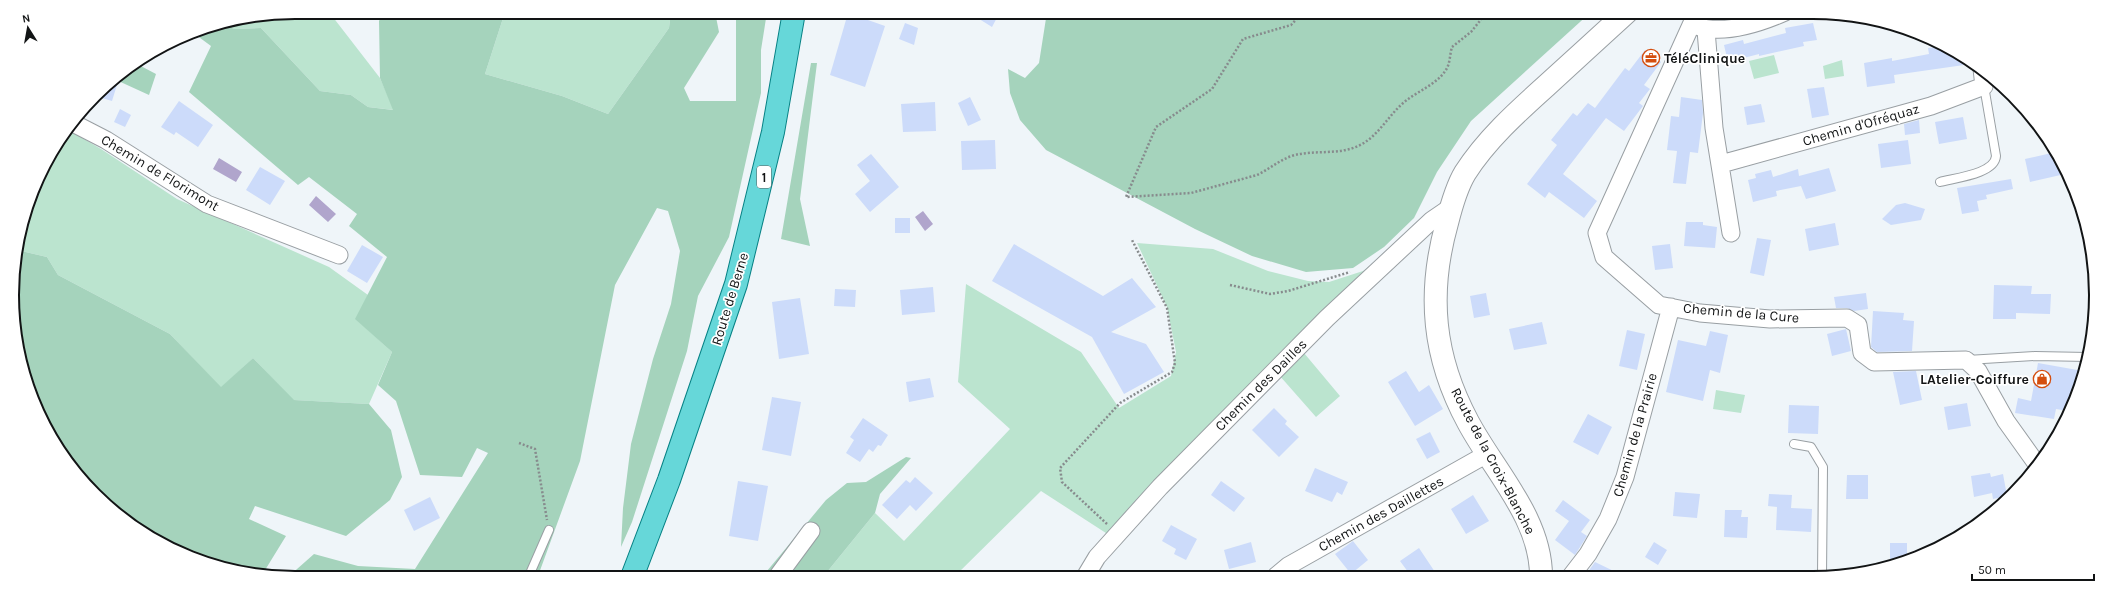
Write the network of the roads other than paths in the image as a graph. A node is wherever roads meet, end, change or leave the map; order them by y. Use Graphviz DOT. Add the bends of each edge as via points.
graph roads {
  1 [pos="793,19"];
  2 [pos="1619,19"];
  3 [pos="1768,19"];
  4 [pos="1698,22"];
  5 [pos="1983,77"];
  6 [pos="77,125"];
  7 [pos="1721,164"];
  8 [pos="1940,182"];
  9 [pos="1451,207"];
  10 [pos="1731,233"];
  11 [pos="340,255"];
  12 [pos="1671,307"];
  13 [pos="2082,357"];
  14 [pos="1966,360"];
  15 [pos="1794,444"];
  16 [pos="1487,454"];
  17 [pos="2034,460"];
  18 [pos="549,530"];
  19 [pos="811,531"];
  20 [pos="1822,570"];
  21 [pos="531,571"];
  22 [pos="635,571"];
  23 [pos="781,571"];
  24 [pos="1089,571"];
  25 [pos="1282,571"];
  26 [pos="1540,571"];
  27 [pos="1575,571"];
  1 -- 22 [label="main road, Route de Berne / 1" via="764,175 736,284 669,480"];
  2 -- 9 [label="street, Route de la Croix-Blanche" via="1491,139 1465,174"];
  3 -- 4 [label="street" via="1738,26"];
  4 -- 7 [label="street"];
  4 -- 12 [label="street, Chemin de la Cure" via="1597,233 1604,258 1659,305"];
  5 -- 7 [label="street, Chemin d'Ofréquaz" via="1933,105"];
  5 -- 8 [label="lane" via="1995,162 1986,170"];
  6 -- 11 [label="street, Chemin de Florimont" via="106,140 207,204"];
  7 -- 10 [label="street"];
  9 -- 16 [label="street, Route de la Croix-Blanche" via="1436,269 1434,309 1443,359 1454,392"];
  9 -- 24 [label="street, Chemin des Dailles" via="1432,220 1327,318 1160,487 1097,557"];
  12 -- 14 [label="street, Chemin de la Cure" via="1700,313 1770,318 1847,318 1858,325 1862,353 1874,362"];
  12 -- 27 [label="street, Chemin de la Prairie" via="1625,477 1608,519"];
  13 -- 14 [label="lane, Chemin de la Cure" via="2035,356"];
  14 -- 17 [label="street" via="1978,371 2006,421"];
  15 -- 20 [label="lane" via="1811,447 1823,467"];
  16 -- 25 [label="street, Chemin des Daillettes"];
  16 -- 26 [label="street, Route de la Croix-Blanche" via="1518,502 1530,526"];
  18 -- 21 [label="lane"];
  19 -- 23 [label="street"];
}
